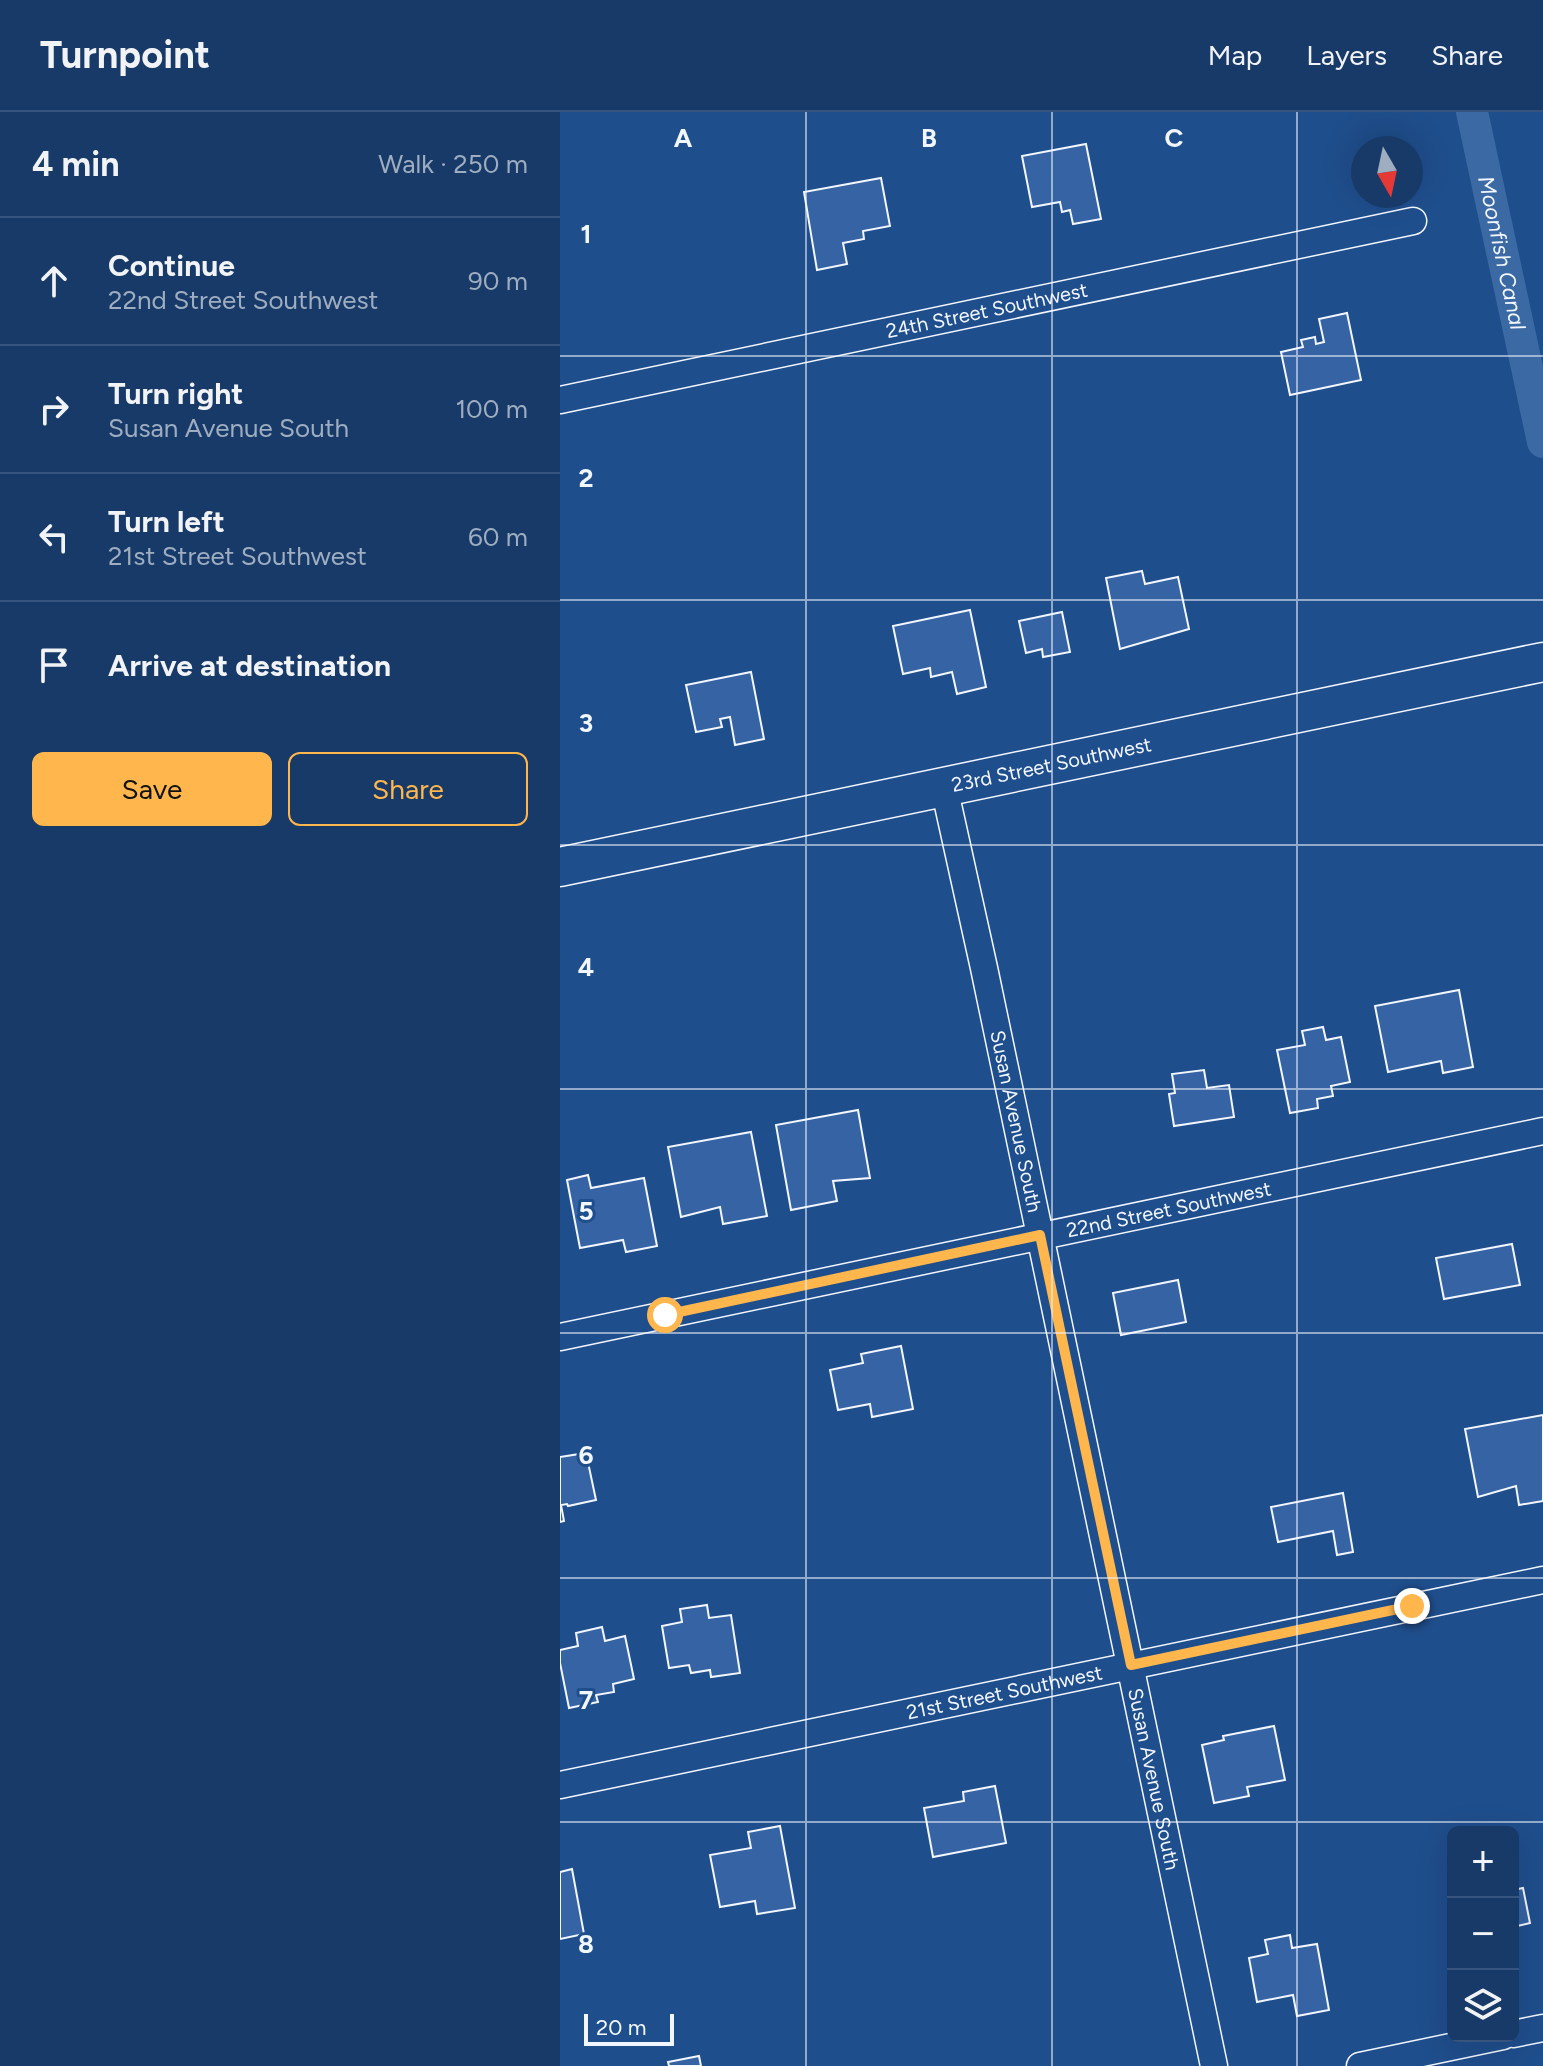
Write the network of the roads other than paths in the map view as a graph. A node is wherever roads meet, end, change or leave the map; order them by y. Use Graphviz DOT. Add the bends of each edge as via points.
graph roads {
  1 [pos="1413,221"];
  2 [pos="560,400"];
  3 [pos="1543,662"];
  4 [pos="944,787"];
  5 [pos="560,867"];
  6 [pos="1543,1131"];
  7 [pos="1040,1235"];
  8 [pos="560,1337"];
  9 [pos="1543,1580"];
  10 [pos="1131,1665"];
  11 [pos="560,1785"];
  12 [pos="1543,2028"];
  13 [pos="1519,2033"];
  14 [pos="1474,2042"];
  15 [pos="1214,2066"];
  16 [pos="1360,2066"];
  1 -- 2 [label="street, 24th Street Southwest"];
  3 -- 4 [label="street, 23rd Street Southwest"];
  4 -- 5 [label="street, 23rd Street Southwest"];
  4 -- 7 [label="street, Susan Avenue South"];
  6 -- 7 [label="street, 22nd Street Southwest"];
  7 -- 8 [label="street, 22nd Street Southwest"];
  7 -- 10 [label="street, Susan Avenue South"];
  9 -- 10 [label="street, 21st Street Southwest"];
  10 -- 11 [label="street, 21st Street Southwest"];
  10 -- 15 [label="street, Susan Avenue South"];
  12 -- 13 [label="street"];
  14 -- 16 [label="street"];
}
